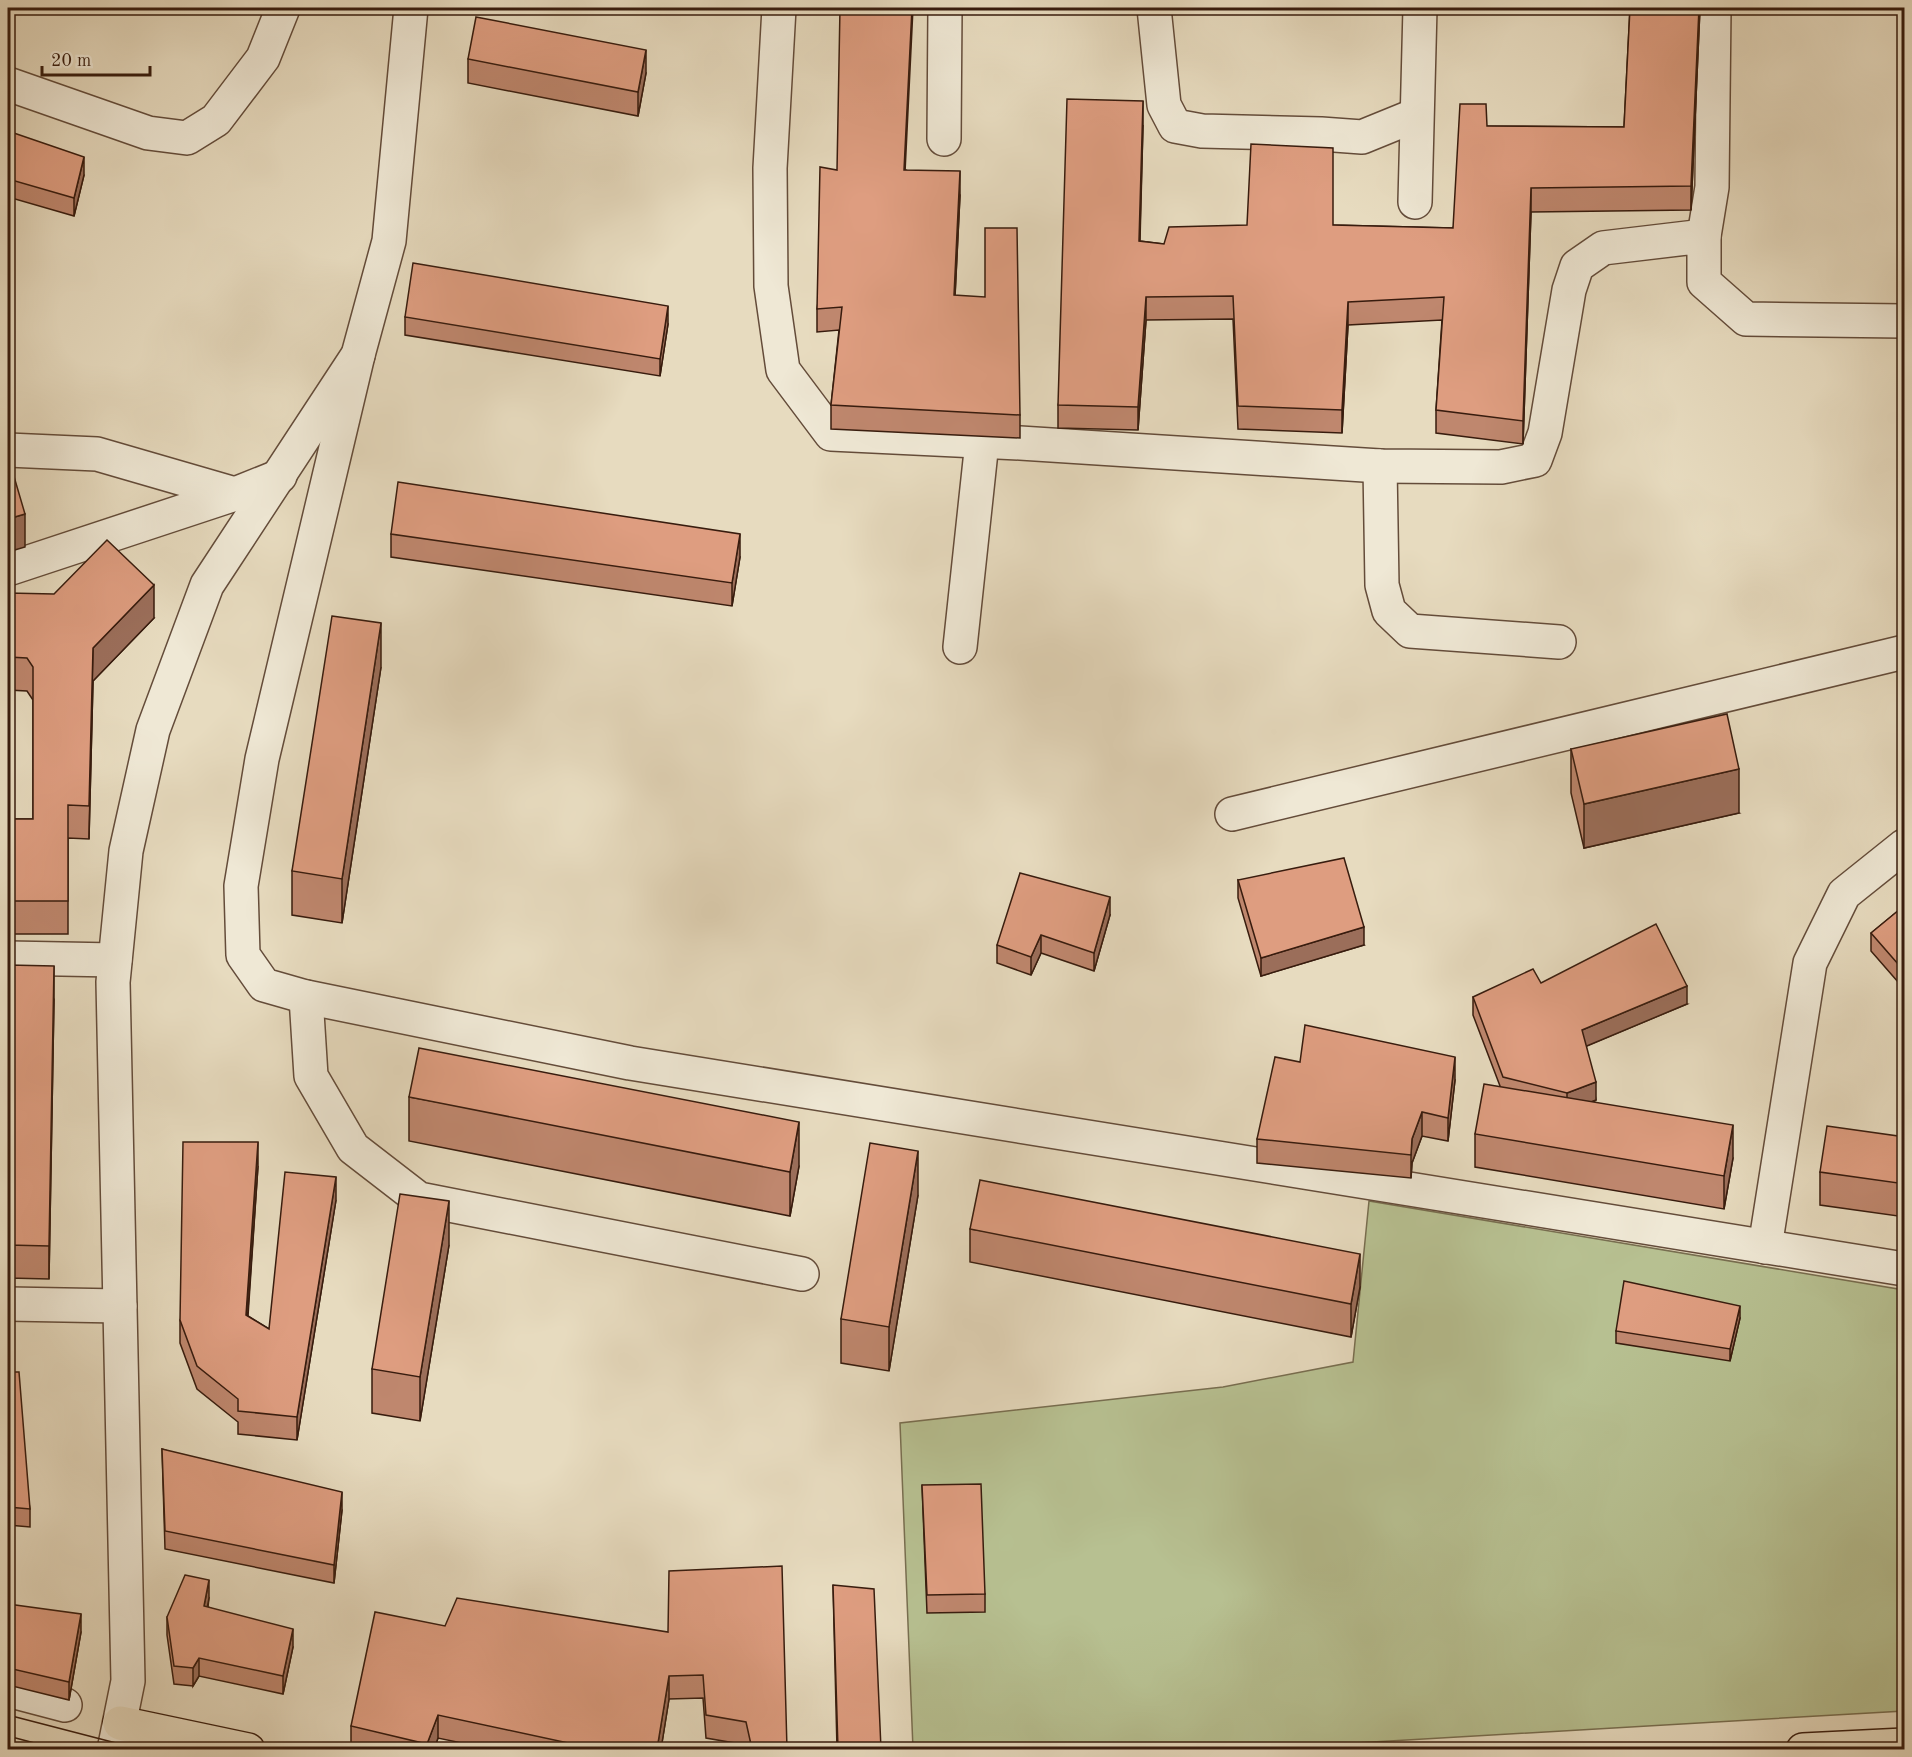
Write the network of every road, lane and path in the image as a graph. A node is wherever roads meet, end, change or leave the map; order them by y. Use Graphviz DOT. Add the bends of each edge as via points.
graph roads {
  1 [pos="283,8"];
  2 [pos="411,8"];
  3 [pos="779,8"];
  4 [pos="945,8"];
  5 [pos="1154,8"];
  6 [pos="1420,8"];
  7 [pos="1714,8"];
  8 [pos="8,84"];
  9 [pos="1416,115"];
  10 [pos="944,139"];
  11 [pos="1415,202"];
  12 [pos="1704,236"];
  13 [pos="1905,321"];
  14 [pos="358,356"];
  15 [pos="982,442"];
  16 [pos="8,450"];
  17 [pos="1380,466"];
  18 [pos="280,476"];
  19 [pos="235,494"];
  20 [pos="8,568"];
  21 [pos="1559,642"];
  22 [pos="960,647"];
  23 [pos="1905,652"];
  24 [pos="1232,814"];
  25 [pos="1905,846"];
  26 [pos="8,958"];
  27 [pos="116,960"];
  28 [pos="306,997"];
  29 [pos="1765,1247"];
  30 [pos="1905,1269"];
  31 [pos="802,1274"];
  32 [pos="8,1304"];
  33 [pos="120,1306"];
  34 [pos="8,1690"];
  35 [pos="65,1705"];
  36 [pos="117,1736"];
  37 [pos="1905,1745"];
  38 [pos="248,1749"];
  39 [pos="1803,1749"];
  1 -- 8 [label="street" via="263,58 216,120 187,138 148,133"];
  2 -- 14 [label="street" via="389,241"];
  3 -- 15 [label="street" via="770,168 771,274 783,370 831,434"];
  4 -- 10 [label="street"];
  5 -- 9 [label="street" via="1164,105 1175,126 1202,131 1362,137"];
  6 -- 9 [label="street"];
  7 -- 12 [label="street" via="1712,187"];
  9 -- 11 [label="street"];
  12 -- 13 [label="street" via="1704,282 1746,319"];
  12 -- 17 [label="street" via="1603,248 1577,266 1569,290 1545,433 1534,460 1502,467"];
  14 -- 18 [label="street"];
  14 -- 28 [label="street" via="262,759 241,886 243,955 264,985"];
  15 -- 17 [label="street"];
  15 -- 22 [label="street"];
  16 -- 19 [label="street" via="98,454"];
  17 -- 21 [label="street" via="1382,585 1389,611 1410,631"];
  18 -- 19 [label="street"];
  18 -- 27 [label="street" via="207,585 153,730 126,851"];
  19 -- 20 [label="street"];
  23 -- 24 [label="street"];
  25 -- 29 [label="street" via="1844,894 1810,963"];
  26 -- 27 [label="street"];
  27 -- 33 [label="street" via="113,994"];
  28 -- 29 [label="street" via="630,1063"];
  28 -- 31 [label="street" via="311,1076 353,1148 419,1199"];
  29 -- 30 [label="street"];
  32 -- 33 [label="street"];
  33 -- 36 [label="street" via="128,1682"];
  34 -- 35 [label="street"];
  36 -- 38 [label="main road"];
  37 -- 39 [label="main road"];
}
